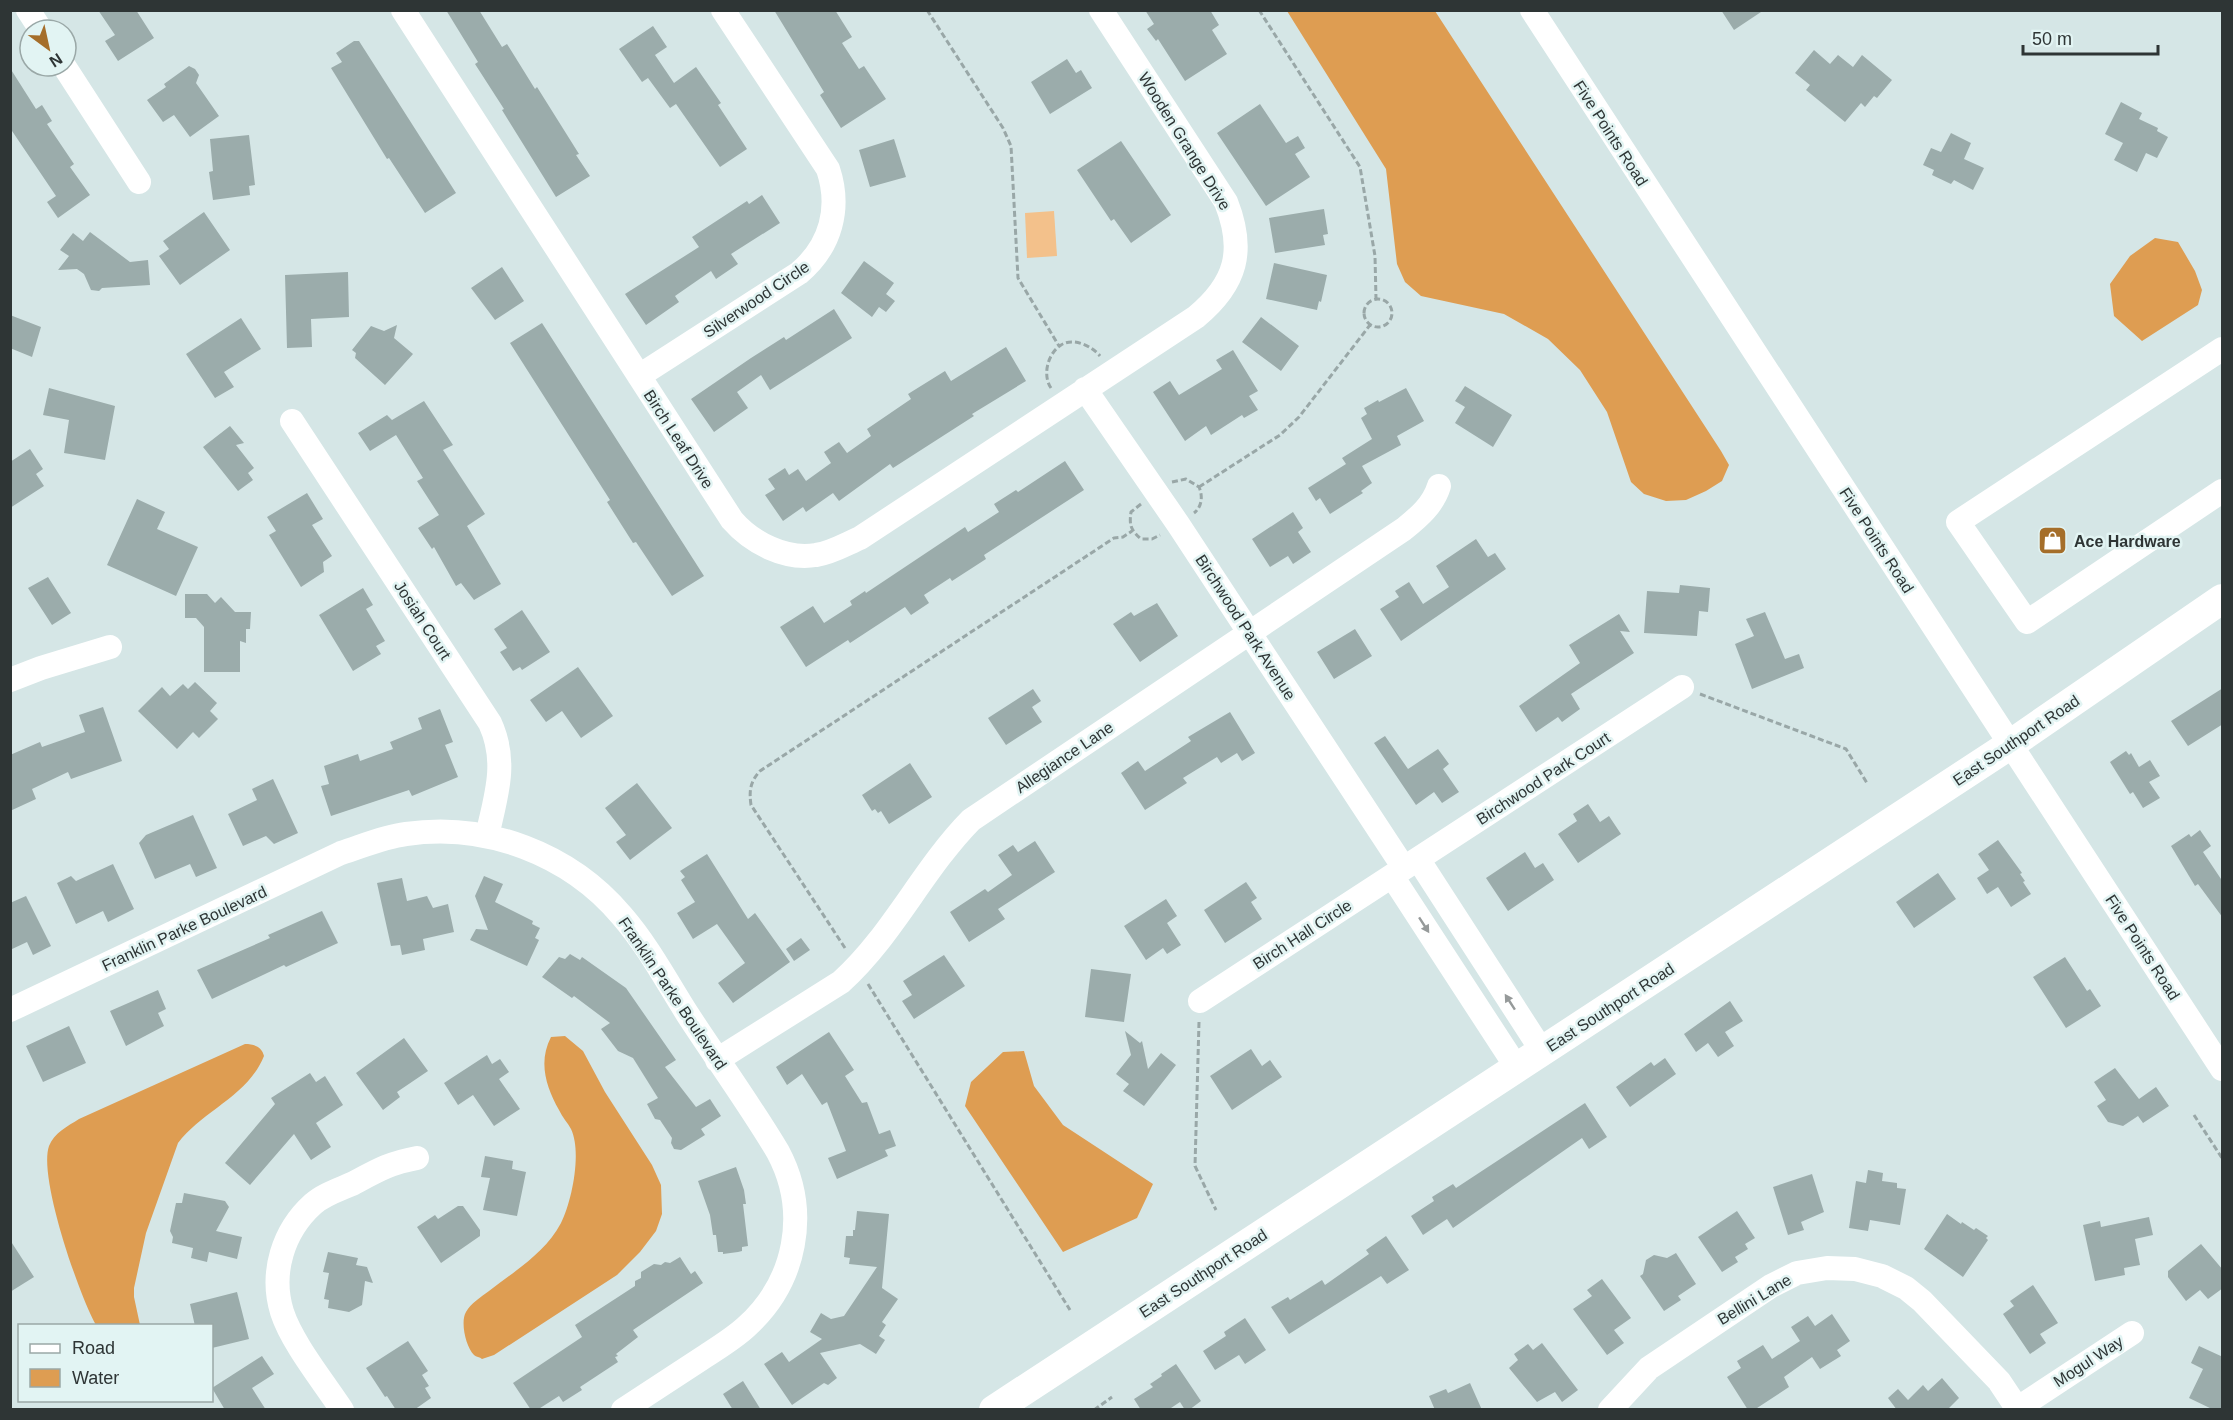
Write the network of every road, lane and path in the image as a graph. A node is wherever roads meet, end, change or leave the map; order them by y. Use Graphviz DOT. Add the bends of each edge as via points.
graph roads {
  1 [pos="403,10"];
  2 [pos="723,10"];
  3 [pos="927,10"];
  4 [pos="1101,10"];
  5 [pos="1259,10"];
  6 [pos="1532,10"];
  7 [pos="72,78"];
  8 [pos="139,182"];
  9 [pos="1376,299"];
  10 [pos="1370,325"];
  11 [pos="1059,346"];
  12 [pos="2223,349"];
  13 [pos="1105,363"];
  14 [pos="639,375"];
  15 [pos="1085,389"];
  16 [pos="1055,394"];
  17 [pos="292,421"];
  18 [pos="1439,486"];
  19 [pos="1166,487"];
  20 [pos="1199,487"];
  21 [pos="2223,491"];
  22 [pos="1145,501"];
  23 [pos="1191,515"];
  24 [pos="1161,535"];
  25 [pos="2223,599"];
  26 [pos="1250,632"];
  27 [pos="110,647"];
  28 [pos="10,680"];
  29 [pos="1682,687"];
  30 [pos="2011,744"];
  31 [pos="1867,783"];
  32 [pos="487,836"];
  33 [pos="1405,868"];
  34 [pos="1200,1001"];
  35 [pos="10,1010"];
  36 [pos="1542,1051"];
  37 [pos="717,1060"];
  38 [pos="1517,1068"];
  39 [pos="2223,1069"];
  40 [pos="2194,1115"];
  41 [pos="417,1158"];
  42 [pos="2223,1158"];
  43 [pos="1216,1210"];
  44 [pos="2132,1333"];
  45 [pos="1112,1397"];
  46 [pos="2016,1409"];
  47 [pos="342,1410"];
  48 [pos="624,1410"];
  49 [pos="994,1410"];
  50 [pos="1094,1410"];
  51 [pos="1610,1410"];
  1 -- 14 [label="street, Birch Leaf Drive"];
  2 -- 14 [label="street, Silverwood Circle" via="828,169 833,184 834,216 819,251 800,273"];
  3 -- 11 [label="path" via="1011,146 1018,278"];
  4 -- 15 [label="street, Wooden Grange Drive" via="1226,202 1236,240 1229,277 1211,305"];
  5 -- 9 [label="path" via="1360,167 1375,256"];
  6 -- 30 [label="street, Five Points Road"];
  7 -- 8 [label="street"];
  9 -- 10 [label="path" via="1364,309 1364,318"];
  9 -- 10 [label="path" via="1387,303 1392,315 1383,326"];
  10 -- 20 [label="path" via="1299,417 1280,435"];
  11 -- 13 [label="path" via="1089,346"];
  11 -- 16 [label="path" via="1047,363 1048,384"];
  12 -- 21 [label="street" via="1958,522 2027,622"];
  14 -- 15 [label="street, Birch Leaf Drive" via="739,528 764,546 801,556 817,555 860,538"];
  15 -- 26 [label="street, Birchwood Park Avenue"];
  17 -- 32 [label="street, Josiah Court" via="490,723 501,763"];
  18 -- 26 [label="street, Allegiance Lane" via="1423,515"];
  19 -- 20 [label="path" via="1186,479"];
  20 -- 23 [label="path" via="1202,501"];
  22 -- 24 [label="path" via="1131,512 1132,531 1141,539 1152,540"];
  25 -- 30 [label="main road, East Southport Road"];
  26 -- 33 [label="street, Birchwood Park Avenue"];
  26 -- 37 [label="street, Allegiance Lane" via="971,820 851,974"];
  27 -- 28 [label="street"];
  29 -- 31 [label="path" via="1846,749"];
  29 -- 33 [label="street, Birchwood Park Court"];
  30 -- 36 [label="main road, East Southport Road"];
  30 -- 39 [label="street, Five Points Road"];
  32 -- 35 [label="street, Franklin Parke Boulevard" via="431,831 367,843"];
  32 -- 37 [label="street, Franklin Parke Boulevard" via="543,855 579,875 605,897 635,932"];
  33 -- 34 [label="street, Birch Hall Circle"];
  36 -- 33 [label="street, Birchwood Park Avenue, one-way"];
  33 -- 38 [label="street, Birchwood Park Avenue, one-way"];
  34 -- 43 [label="path" via="1195,1166"];
  36 -- 38 [label="main road, East Southport Road"];
  37 -- 48 [label="street, Franklin Parke Boulevard" via="785,1165 796,1209 791,1257 771,1300 745,1328"];
  38 -- 49 [label="main road, East Southport Road"];
  40 -- 42 [label="path"];
  41 -- 47 [label="street" via="392,1163 314,1203 284,1246 278,1282 282,1313"];
  44 -- 46 [label="street, Mogul Way"];
  45 -- 50 [label="path"];
  46 -- 51 [label="street, Bellini Lane" via="1999,1381 1906,1288 1855,1269 1827,1268 1797,1273 1771,1286 1649,1368"];
}
